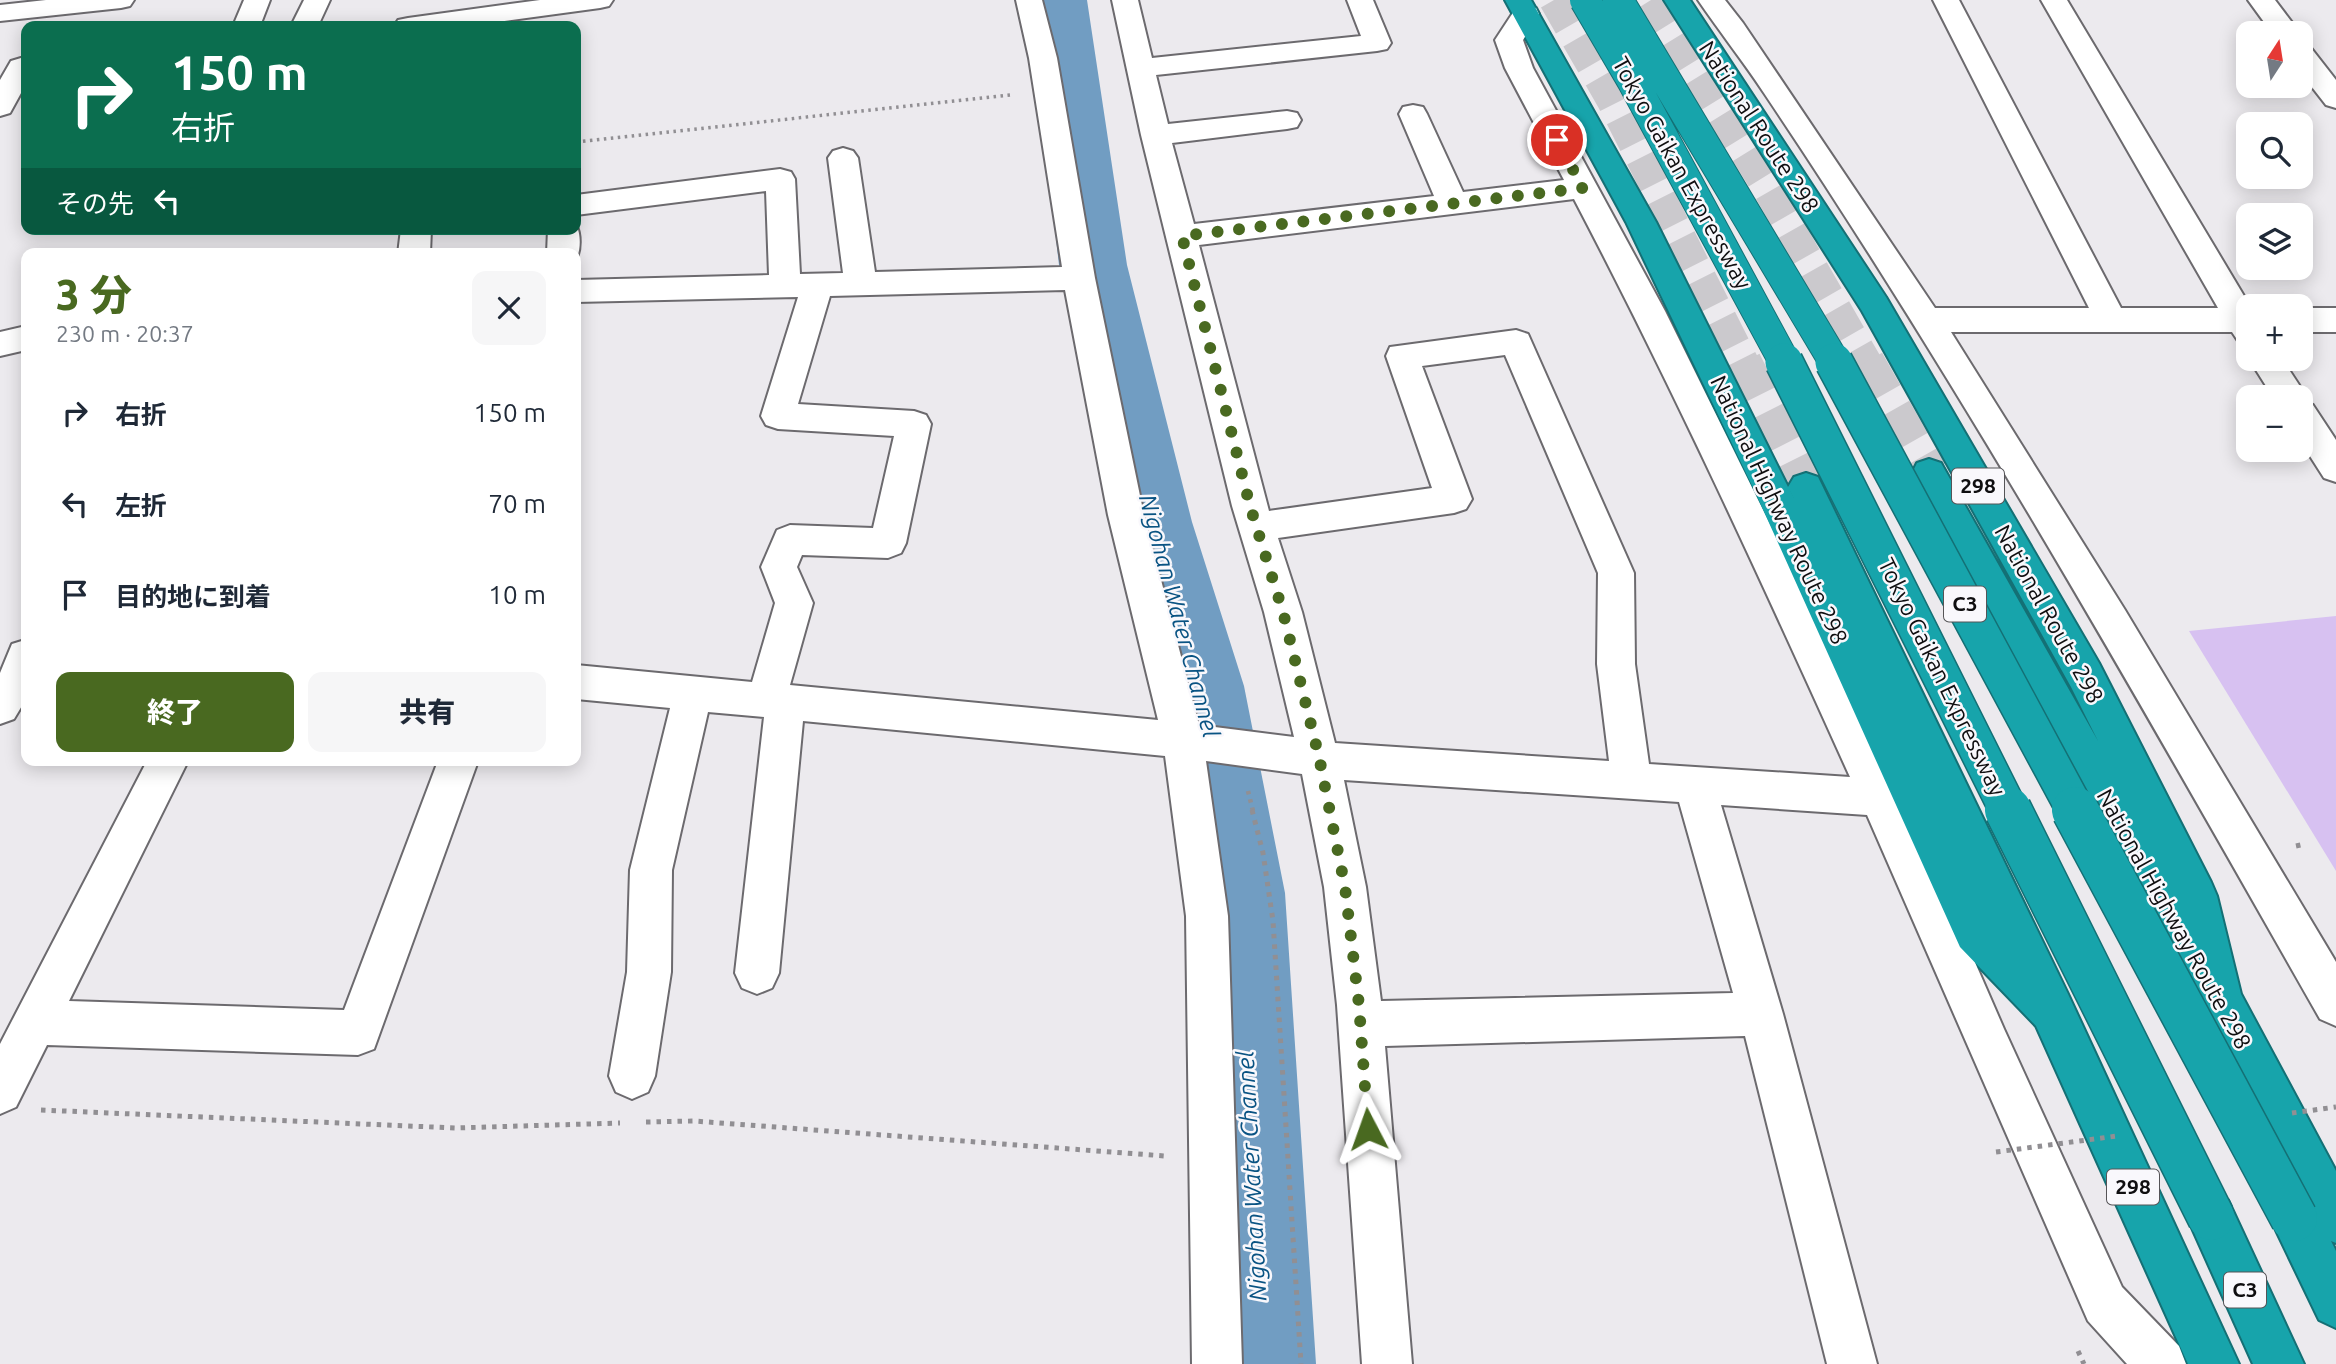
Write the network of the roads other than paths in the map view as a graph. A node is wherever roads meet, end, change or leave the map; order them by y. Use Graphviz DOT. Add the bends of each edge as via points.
graph roads {
  1 [pos="121,0"];
  2 [pos="257,0"];
  3 [pos="317,0"];
  4 [pos="600,0"];
  5 [pos="1029,0"];
  6 [pos="1125,0"];
  7 [pos="1360,0"];
  8 [pos="1585,0"];
  9 [pos="1618,0"];
  10 [pos="1677,0"];
  11 [pos="1711,0"];
  12 [pos="1947,0"];
  13 [pos="2054,0"];
  14 [pos="2261,0"];
  15 [pos="1522,7"];
  16 [pos="0,13"];
  17 [pos="437,16"];
  18 [pos="249,21"];
  19 [pos="307,21"];
  20 [pos="2277,21"];
  21 [pos="16,68"];
  22 [pos="1140,68"];
  23 [pos="2314,71"];
  24 [pos="2336,99"];
  25 [pos="0,107"];
  26 [pos="1413,114"];
  27 [pos="1287,120"];
  28 [pos="1156,135"];
  29 [pos="843,158"];
  30 [pos="1583,188"];
  31 [pos="581,204"];
  32 [pos="1453,204"];
  33 [pos="1182,236"];
  34 [pos="1079,278"];
  35 [pos="858,284"];
  36 [pos="801,285"];
  37 [pos="581,291"];
  38 [pos="2236,308"];
  39 [pos="2110,319"];
  40 [pos="1927,320"];
  41 [pos="2313,320"];
  42 [pos="2336,320"];
  43 [pos="2236,325"];
  44 [pos="21,339"];
  45 [pos="0,344"];
  46 [pos="2313,433"];
  47 [pos="2336,468"];
  48 [pos="1929,473"];
  49 [pos="1806,487"];
  50 [pos="1256,527"];
  51 [pos="21,656"];
  52 [pos="0,657"];
  53 [pos="21,669"];
  54 [pos="581,683"];
  55 [pos="693,694"];
  56 [pos="776,702"];
  57 [pos="0,707"];
  58 [pos="1183,740"];
  59 [pos="1319,757"];
  60 [pos="165,766"];
  61 [pos="456,766"];
  62 [pos="1630,781"];
  63 [pos="1695,786"];
  64 [pos="1879,797"];
  65 [pos="757,973"];
  66 [pos="2220,1000"];
  67 [pos="2336,1004"];
  68 [pos="2052,1010"];
  69 [pos="1761,1014"];
  70 [pos="34,1021"];
  71 [pos="1360,1024"];
  72 [pos="632,1076"];
  73 [pos="17,1100"];
  74 [pos="2336,1219"];
  75 [pos="2336,1303"];
  76 [pos="1217,1364"];
  77 [pos="1387,1364"];
  78 [pos="1853,1364"];
  79 [pos="2161,1364"];
  80 [pos="2214,1364"];
  81 [pos="2279,1364"];
  1 -- 16 [label="street"];
  2 -- 18 [label="street"];
  3 -- 19 [label="street"];
  4 -- 17 [label="street"];
  5 -- 34 [label="street" via="1049,91"];
  6 -- 22 [label="street"];
  7 -- 22 [label="street" via="1377,43"];
  8 -- 81 [label="highway, Tokyo Gaikan Expressway / C3, bridge" via="1795,382 2211,1217"];
  9 -- 75 [label="highway, Tokyo Gaikan Expressway / C3, bridge" via="1846,382"];
  10 -- 66 [label="highway, National Route 298 / 298" via="1875,305 2085,675 2196,896"];
  11 -- 40 [label="street"];
  12 -- 39 [label="street"];
  13 -- 38 [label="street"];
  14 -- 20 [label="street"];
  15 -- 30 [label="street" via="1509,40 1519,68"];
  15 -- 68 [label="highway, National Highway Route 298 / 298" via="1640,222 1774,494 1975,932"];
  21 -- 25 [label="street"];
  22 -- 28 [label="street"];
  23 -- 24 [label="street"];
  26 -- 32 [label="street"];
  27 -- 28 [label="street"];
  28 -- 33 [label="street"];
  29 -- 35 [label="street" via="860,265"];
  30 -- 32 [label="street"];
  30 -- 64 [label="street" via="1649,311"];
  31 -- 36 [label="street" via="780,179"];
  32 -- 33 [label="street"];
  33 -- 50 [label="street"];
  34 -- 35 [label="street"];
  34 -- 58 [label="street" via="1126,515"];
  35 -- 36 [label="street"];
  36 -- 37 [label="street"];
  36 -- 56 [label="street" via="778,416 914,424 888,543 790,540 779,566 794,603"];
  39 -- 40 [label="street"];
  39 -- 43 [label="street"];
  40 -- 67 [label="street" via="2120,635"];
  41 -- 42 [label="street"];
  44 -- 45 [label="street"];
  46 -- 47 [label="street"];
  48 -- 66 [label="highway, National Highway Route 298 / 298"];
  49 -- 68 [label="highway, National Highway Route 298 / 298"];
  50 -- 59 [label="street" via="1283,612"];
  50 -- 62 [label="street" via="1454,499 1402,356 1516,342 1616,573 1616,664"];
  51 -- 52 [label="street"];
  53 -- 57 [label="street"];
  54 -- 55 [label="street"];
  55 -- 56 [label="street"];
  55 -- 72 [label="street" via="651,870 649,972"];
  56 -- 58 [label="street"];
  56 -- 65 [label="street"];
  58 -- 59 [label="street"];
  58 -- 76 [label="street" via="1207,916"];
  59 -- 62 [label="street"];
  59 -- 71 [label="street" via="1345,887"];
  60 -- 70 [label="street"];
  61 -- 70 [label="street" via="358,1033"];
  62 -- 63 [label="street"];
  63 -- 64 [label="street"];
  63 -- 69 [label="street"];
  64 -- 79 [label="street" via="2105,1304"];
  66 -- 74 [label="highway, National Highway Route 298 / 298"];
  68 -- 80 [label="highway, National Highway Route 298 / 298"];
  69 -- 71 [label="street"];
  69 -- 78 [label="street"];
  70 -- 73 [label="street"];
  71 -- 77 [label="street"];
}
